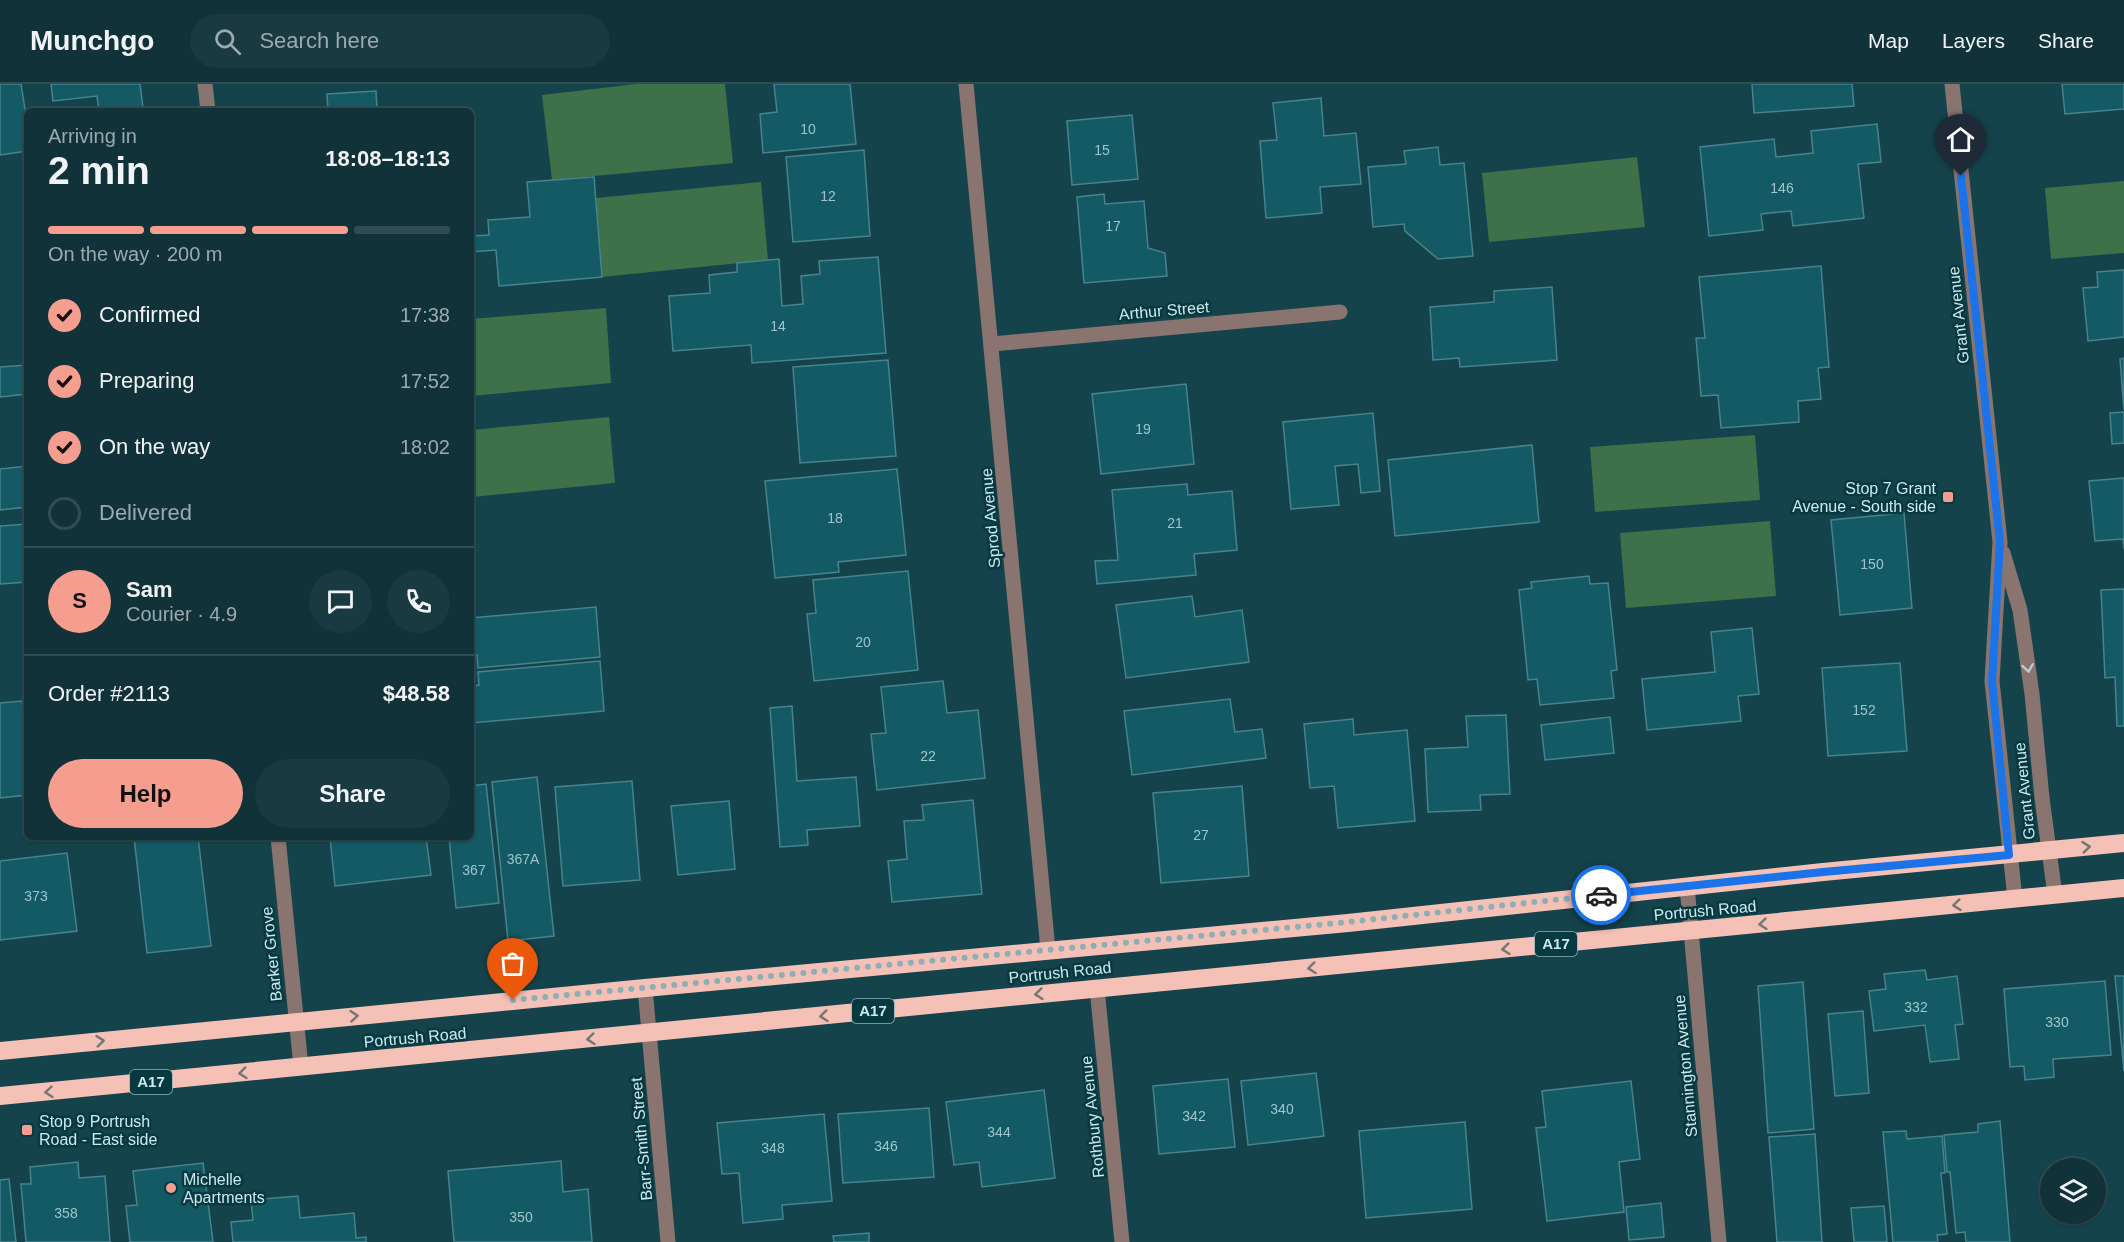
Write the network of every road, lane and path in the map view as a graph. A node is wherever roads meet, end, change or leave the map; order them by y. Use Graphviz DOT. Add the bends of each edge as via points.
graph roads {
  1 [pos="205,84"];
  2 [pos="966,84"];
  3 [pos="1952,84"];
  4 [pos="208,108"];
  5 [pos="1340,312"];
  6 [pos="992,344"];
  7 [pos="2000,542"];
  8 [pos="278,840"];
  9 [pos="2124,843"];
  10 [pos="2049,851"];
  11 [pos="2009,855"];
  12 [pos="1687,886"];
  13 [pos="2124,888"];
  14 [pos="2055,895"];
  15 [pos="2015,899"];
  16 [pos="1691,931"];
  17 [pos="1048,950"];
  18 [pos="645,988"];
  19 [pos="1097,988"];
  20 [pos="296,1021"];
  21 [pos="649,1034"];
  22 [pos="0,1051"];
  23 [pos="301,1067"];
  24 [pos="0,1096"];
  25 [pos="668,1242"];
  26 [pos="1122,1242"];
  27 [pos="1719,1242"];
  1 -- 4 [label="street"];
  2 -- 6 [label="street, Sprod Avenue"];
  3 -- 7 [label="street, Grant Avenue"];
  5 -- 6 [label="street, Arthur Street"];
  6 -- 17 [label="street, Sprod Avenue"];
  7 -- 10 [label="street, Grant Avenue, one-way" via="2020,610"];
  7 -- 11 [label="street, Grant Avenue" via="1992,681"];
  8 -- 20 [label="street, Barker Grove"];
  10 -- 9 [label="highway, Portrush Road, one-way"];
  10 -- 11 [label="highway, Portrush Road"];
  10 -- 14 [label="street, Grant Avenue"];
  11 -- 12 [label="highway, Portrush Road"];
  11 -- 15 [label="street, Grant Avenue"];
  12 -- 16 [label="street, Stannington Avenue"];
  12 -- 17 [label="highway, Portrush Road"];
  13 -- 14 [label="highway, Portrush Road / A17"];
  14 -- 15 [label="highway, Portrush Road / A17"];
  15 -- 16 [label="highway, Portrush Road / A17, one-way"];
  16 -- 19 [label="highway, Portrush Road / A17, one-way"];
  16 -- 27 [label="street, Stannington Avenue"];
  17 -- 18 [label="highway, Portrush Road"];
  20 -- 18 [label="highway, Portrush Road, one-way"];
  18 -- 21 [label="street, Barr-Smith Street"];
  19 -- 21 [label="highway, Portrush Road / A17, one-way"];
  19 -- 26 [label="street, Rothbury Avenue"];
  22 -- 20 [label="highway, Portrush Road, one-way"];
  20 -- 23 [label="street, Barker Grove"];
  21 -- 23 [label="highway, Portrush Road / A17, one-way"];
  21 -- 25 [label="street, Barr-Smith Street"];
  23 -- 24 [label="highway, Portrush Road / A17, one-way"];
}
